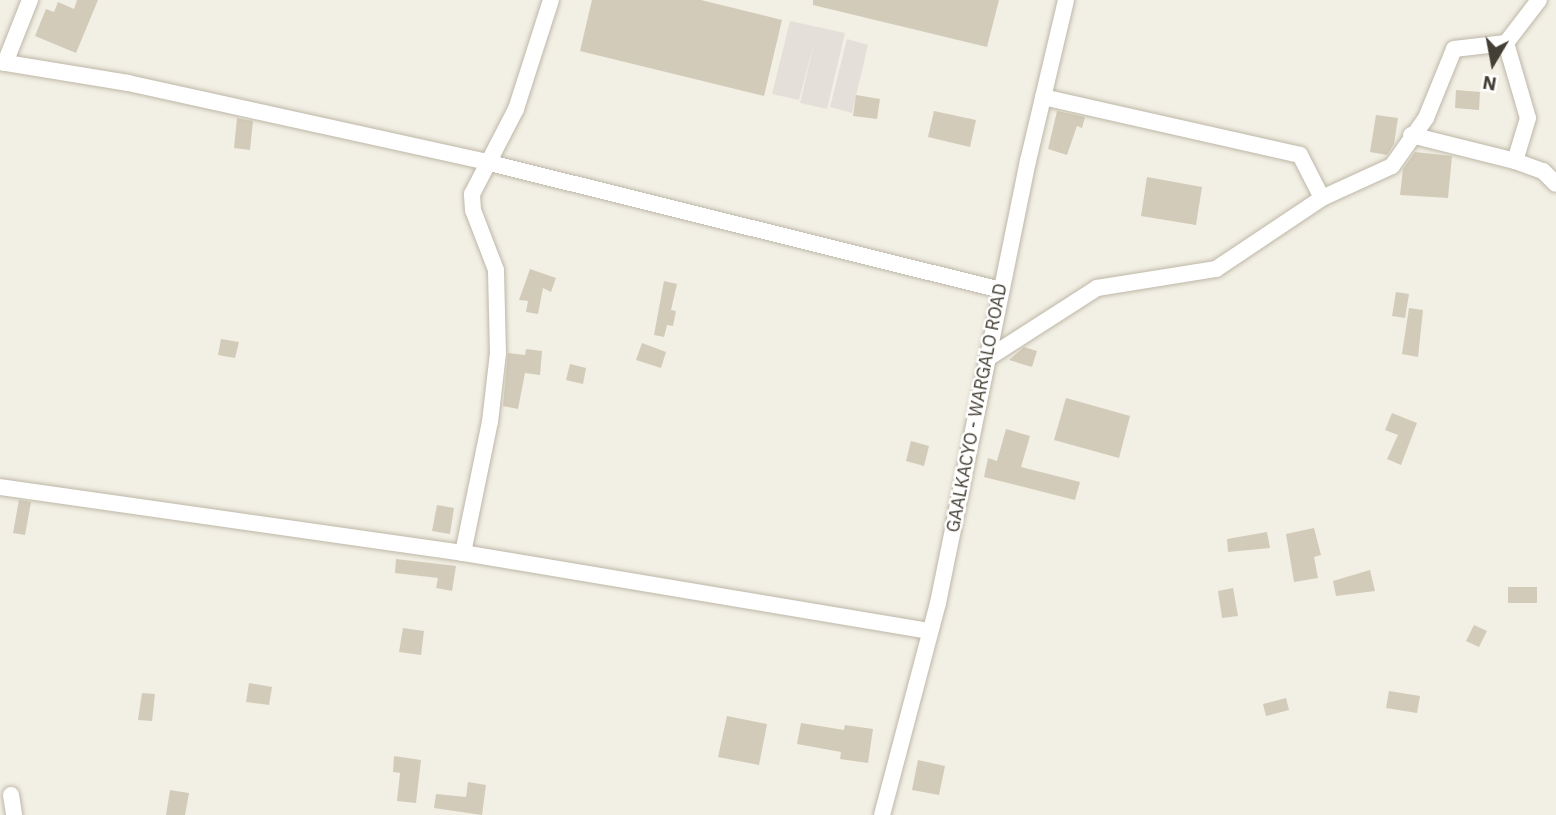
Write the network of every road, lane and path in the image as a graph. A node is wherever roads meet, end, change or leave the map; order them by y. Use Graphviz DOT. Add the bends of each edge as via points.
graph roads {
  1 [pos="30,0"];
  2 [pos="551,0"];
  3 [pos="1066,0"];
  4 [pos="1539,0"];
  5 [pos="1506,43"];
  6 [pos="3,63"];
  7 [pos="1043,97"];
  8 [pos="1411,135"];
  9 [pos="1516,160"];
  10 [pos="486,162"];
  11 [pos="1550,171"];
  12 [pos="1556,184"];
  13 [pos="1322,198"];
  14 [pos="1002,290"];
  15 [pos="988,358"];
  16 [pos="0,488"];
  17 [pos="463,553"];
  18 [pos="930,631"];
  19 [pos="10,796"];
  20 [pos="14,815"];
  21 [pos="882,815"];
  1 -- 6 [label="street"];
  2 -- 10 [label="street" via="516,109"];
  3 -- 7 [label="street, GAALKACYO - WARGALO ROAD"];
  4 -- 5 [label="street"];
  5 -- 8 [label="street" via="1454,48 1426,118"];
  5 -- 9 [label="street" via="1528,118"];
  6 -- 10 [label="street" via="128,83"];
  7 -- 13 [label="street" via="1300,155"];
  7 -- 14 [label="street, GAALKACYO - WARGALO ROAD"];
  8 -- 9 [label="street"];
  8 -- 13 [label="street" via="1392,166"];
  9 -- 11 [label="street"];
  10 -- 14 [label="street"];
  10 -- 17 [label="street" via="472,194 473,210 496,270 497,373"];
  11 -- 12 [label="street"];
  13 -- 15 [label="street" via="1216,269 1097,288"];
  14 -- 15 [label="street, GAALKACYO - WARGALO ROAD"];
  15 -- 18 [label="street, GAALKACYO - WARGALO ROAD"];
  16 -- 17 [label="street"];
  17 -- 18 [label="street"];
  18 -- 21 [label="street, GAALKACYO - WARGALO ROAD"];
  19 -- 20 [label="street"];
}
